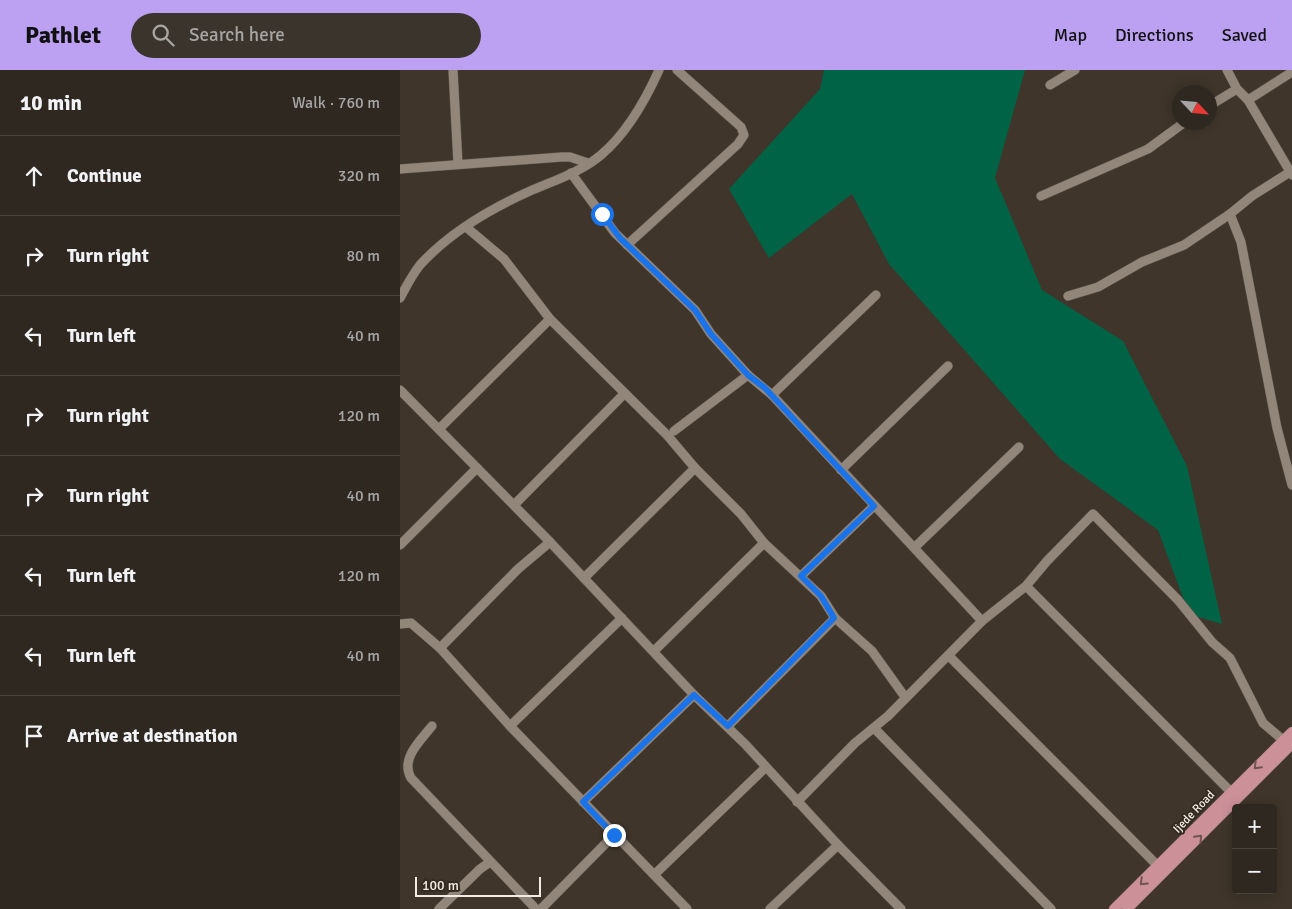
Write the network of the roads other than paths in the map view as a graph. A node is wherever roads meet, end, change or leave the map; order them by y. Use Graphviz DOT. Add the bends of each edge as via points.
graph roads {
  1 [pos="453,70"];
  2 [pos="658,70"];
  3 [pos="677,70"];
  4 [pos="1076,70"];
  5 [pos="1227,70"];
  6 [pos="1292,72"];
  7 [pos="1050,85"];
  8 [pos="1237,89"];
  9 [pos="1248,100"];
  10 [pos="1217,102"];
  11 [pos="1174,130"];
  12 [pos="588,163"];
  13 [pos="458,164"];
  14 [pos="400,168"];
  15 [pos="571,173"];
  16 [pos="1291,173"];
  17 [pos="1040,196"];
  18 [pos="1230,214"];
  19 [pos="466,227"];
  20 [pos="627,245"];
  21 [pos="876,296"];
  22 [pos="1068,296"];
  23 [pos="400,298"];
  24 [pos="550,319"];
  25 [pos="948,366"];
  26 [pos="748,375"];
  27 [pos="624,394"];
  28 [pos="402,395"];
  29 [pos="772,395"];
  30 [pos="439,429"];
  31 [pos="674,431"];
  32 [pos="1019,447"];
  33 [pos="477,468"];
  34 [pos="695,468"];
  35 [pos="841,470"];
  36 [pos="1292,485"];
  37 [pos="514,505"];
  38 [pos="874,506"];
  39 [pos="550,542"];
  40 [pos="764,543"];
  41 [pos="400,544"];
  42 [pos="915,548"];
  43 [pos="801,576"];
  44 [pos="584,578"];
  45 [pos="1026,586"];
  46 [pos="622,618"];
  47 [pos="834,618"];
  48 [pos="982,621"];
  49 [pos="400,624"];
  50 [pos="440,648"];
  51 [pos="654,651"];
  52 [pos="949,656"];
  53 [pos="694,695"];
  54 [pos="905,697"];
  55 [pos="432,726"];
  56 [pos="510,726"];
  57 [pos="728,726"];
  58 [pos="875,728"];
  59 [pos="1292,732"];
  60 [pos="1288,742"];
  61 [pos="766,768"];
  62 [pos="1231,792"];
  63 [pos="583,802"];
  64 [pos="797,802"];
  65 [pos="614,835"];
  66 [pos="838,845"];
  67 [pos="490,862"];
  68 [pos="1158,866"];
  69 [pos="655,874"];
  70 [pos="439,909"];
  71 [pos="536,909"];
  72 [pos="541,909"];
  73 [pos="687,909"];
  74 [pos="770,909"];
  75 [pos="901,909"];
  76 [pos="1051,909"];
  77 [pos="1114,909"];
  78 [pos="1127,909"];
  1 -- 13 [label="street"];
  2 -- 12 [label="street" via="622,131 600,156"];
  3 -- 20 [label="street" via="741,127 744,136"];
  4 -- 7 [label="street"];
  5 -- 8 [label="street"];
  6 -- 9 [label="street"];
  8 -- 9 [label="street"];
  8 -- 10 [label="street"];
  9 -- 16 [label="street"];
  11 -- 17 [label="street" via="1148,149"];
  12 -- 13 [label="street" via="562,157"];
  12 -- 15 [label="street"];
  13 -- 14 [label="street"];
  15 -- 19 [label="street" via="505,202"];
  15 -- 20 [label="street"];
  16 -- 18 [label="street" via="1252,196"];
  18 -- 22 [label="street" via="1180,247 1142,262 1098,287"];
  18 -- 36 [label="street" via="1241,242 1277,428"];
  19 -- 23 [label="street" via="442,244 420,266"];
  19 -- 24 [label="street" via="504,259"];
  20 -- 26 [label="street" via="695,310 711,334"];
  21 -- 29 [label="street"];
  24 -- 27 [label="street"];
  24 -- 30 [label="street"];
  25 -- 35 [label="street"];
  26 -- 29 [label="street"];
  26 -- 31 [label="street"];
  27 -- 34 [label="street" via="667,435"];
  27 -- 37 [label="street"];
  28 -- 30 [label="street"];
  29 -- 35 [label="street"];
  30 -- 33 [label="street"];
  32 -- 42 [label="street"];
  33 -- 37 [label="street"];
  33 -- 41 [label="street"];
  34 -- 40 [label="street" via="741,514"];
  34 -- 44 [label="street"];
  35 -- 38 [label="street"];
  37 -- 39 [label="street"];
  38 -- 42 [label="street"];
  38 -- 43 [label="street"];
  39 -- 44 [label="street"];
  39 -- 50 [label="street" via="518,569"];
  40 -- 43 [label="street"];
  40 -- 51 [label="street"];
  42 -- 48 [label="street"];
  43 -- 47 [label="street" via="821,596"];
  44 -- 46 [label="street"];
  45 -- 48 [label="street"];
  45 -- 60 [label="street" via="1093,514 1230,658 1263,723"];
  45 -- 62 [label="street"];
  46 -- 51 [label="street"];
  46 -- 56 [label="street"];
  47 -- 54 [label="street" via="872,651"];
  47 -- 57 [label="street"];
  48 -- 52 [label="street"];
  49 -- 50 [label="street" via="411,623"];
  50 -- 56 [label="street"];
  51 -- 53 [label="street"];
  52 -- 54 [label="street"];
  52 -- 68 [label="street"];
  53 -- 57 [label="street"];
  53 -- 63 [label="street"];
  54 -- 58 [label="street"];
  55 -- 67 [label="street" via="408,759 406,771"];
  56 -- 63 [label="street"];
  57 -- 61 [label="street"];
  58 -- 64 [label="street" via="855,743"];
  58 -- 76 [label="street"];
  59 -- 60 [label="main road, Ijede Road"];
  60 -- 62 [label="main road, Ijede Road, one-way"];
  78 -- 60 [label="main road, Ijede Road, one-way"];
  61 -- 64 [label="street"];
  61 -- 69 [label="street"];
  62 -- 68 [label="main road, Ijede Road"];
  63 -- 65 [label="street"];
  64 -- 66 [label="street"];
  65 -- 69 [label="street"];
  65 -- 72 [label="street"];
  66 -- 74 [label="street"];
  66 -- 75 [label="street"];
  67 -- 70 [label="street"];
  67 -- 71 [label="street"];
  68 -- 77 [label="main road, Ijede Road, one-way"];
  69 -- 73 [label="street"];
}
